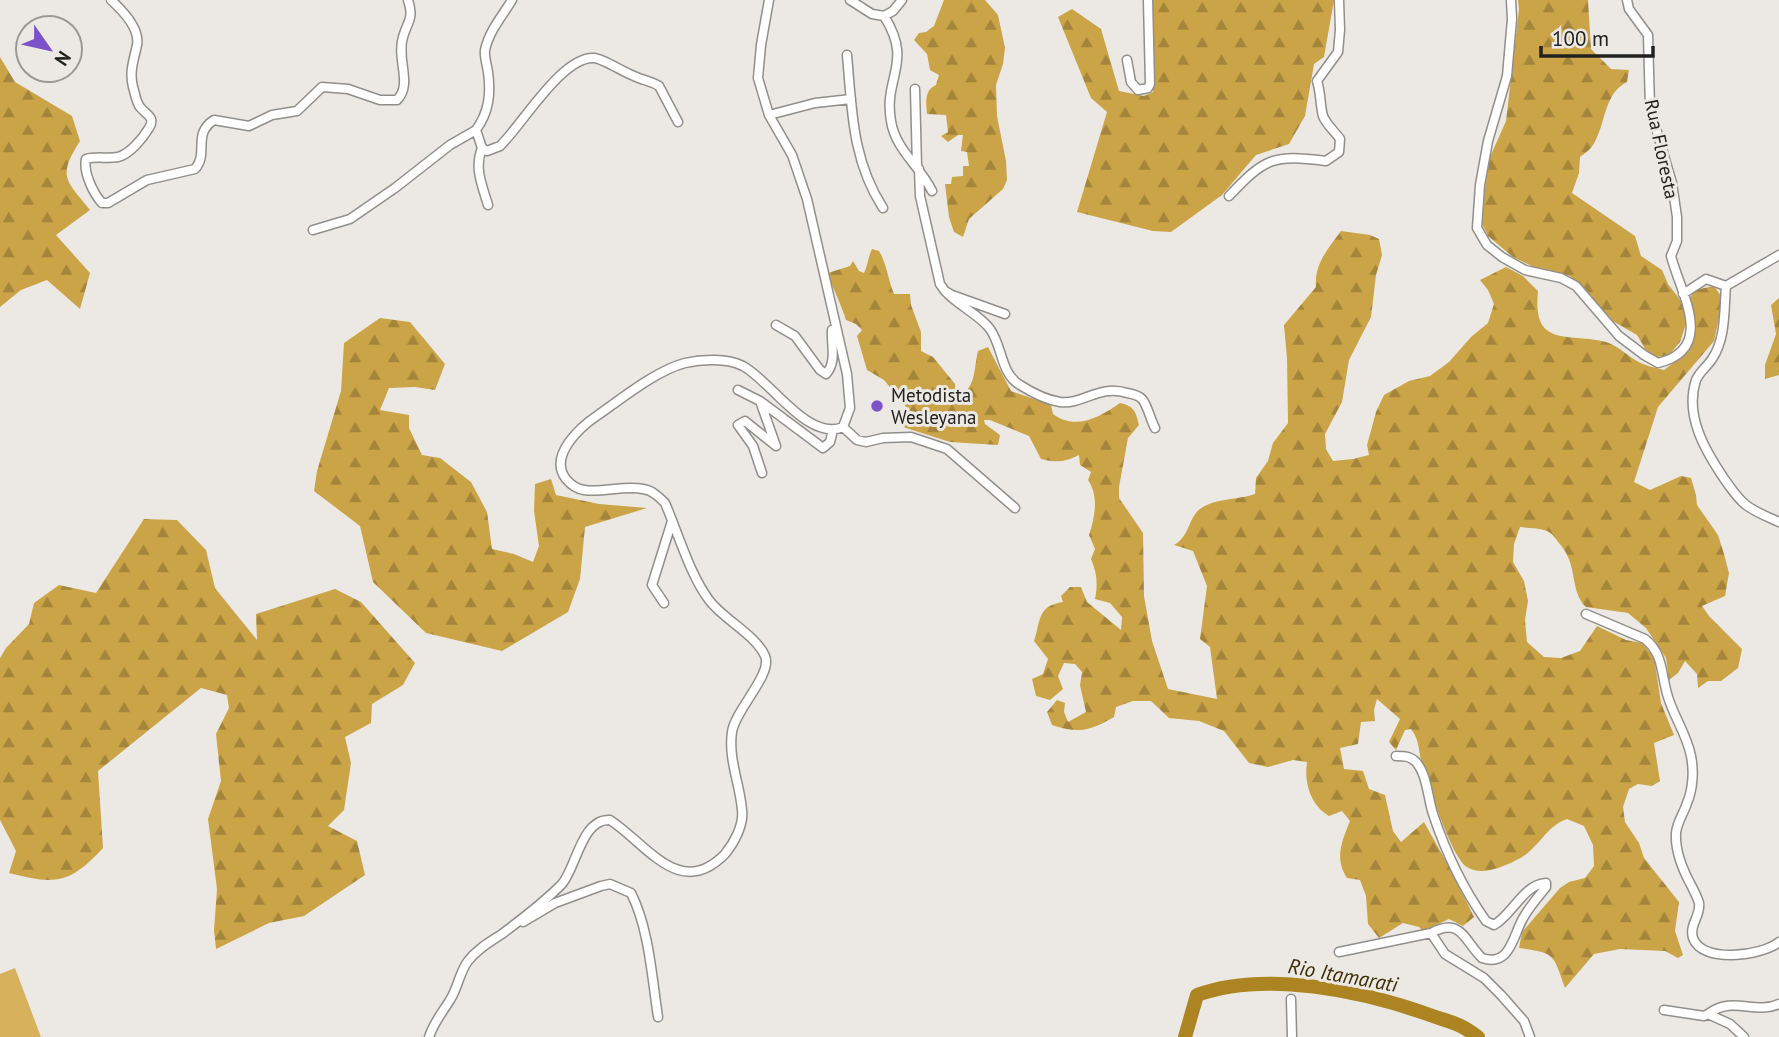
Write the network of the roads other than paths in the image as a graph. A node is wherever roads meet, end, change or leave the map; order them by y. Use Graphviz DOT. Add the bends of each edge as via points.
graph roads {
  1 [pos="111,0"];
  2 [pos="408,0"];
  3 [pos="512,0"];
  4 [pos="769,0"];
  5 [pos="850,0"];
  6 [pos="902,0"];
  7 [pos="1148,0"];
  8 [pos="1339,0"];
  9 [pos="1511,0"];
  10 [pos="1627,0"];
  11 [pos="884,16"];
  12 [pos="847,55"];
  13 [pos="1127,60"];
  14 [pos="915,89"];
  15 [pos="851,99"];
  16 [pos="769,115"];
  17 [pos="678,122"];
  18 [pos="475,130"];
  19 [pos="482,148"];
  20 [pos="918,168"];
  21 [pos="932,191"];
  22 [pos="1228,196"];
  23 [pos="488,205"];
  24 [pos="883,208"];
  25 [pos="313,230"];
  26 [pos="1779,255"];
  27 [pos="1726,286"];
  28 [pos="945,291"];
  29 [pos="1683,294"];
  30 [pos="1005,314"];
  31 [pos="832,316"];
  32 [pos="776,325"];
  33 [pos="738,390"];
  34 [pos="760,401"];
  35 [pos="843,427"];
  36 [pos="1155,428"];
  37 [pos="833,430"];
  38 [pos="762,473"];
  39 [pos="1015,508"];
  40 [pos="672,521"];
  41 [pos="1779,522"];
  42 [pos="664,603"];
  43 [pos="1586,614"];
  44 [pos="1396,756"];
  45 [pos="1431,933"];
  46 [pos="502,934"];
  47 [pos="1779,942"];
  48 [pos="1339,952"];
  49 [pos="1292,999"];
  50 [pos="1779,1004"];
  51 [pos="1664,1010"];
  52 [pos="1708,1014"];
  53 [pos="658,1017"];
  54 [pos="429,1037"];
  55 [pos="1292,1037"];
  56 [pos="1530,1037"];
  57 [pos="1744,1037"];
  1 -- 2 [label="street" via="135,33 138,43 131,78 140,108 152,121 125,154 86,159 96,197 102,203 147,180 195,169 201,157 202,134 211,122 243,126 297,111 322,87 397,100 405,84 400,51 412,11"];
  3 -- 18 [label="street" via="485,52 489,103"];
  4 -- 16 [label="street" via="758,78"];
  5 -- 11 [label="street"];
  6 -- 11 [label="street"];
  7 -- 13 [label="street" via="1148,88 1138,90 1131,82"];
  8 -- 22 [label="street" via="1338,52 1317,81 1325,120 1340,139 1339,152 1325,161 1294,157 1263,164"];
  9 -- 29 [label="street, Rua Floresta" via="1507,76 1488,141 1477,228 1487,245 1502,257 1525,270 1576,286 1619,336 1658,363 1672,359 1686,345 1692,325"];
  10 -- 29 [label="street, Rua Floresta" via="1648,35 1650,108 1672,183 1677,241 1671,256"];
  11 -- 20 [label="street" via="894,32 899,58 891,121 895,137"];
  12 -- 15 [label="street"];
  14 -- 20 [label="street"];
  15 -- 16 [label="street"];
  15 -- 24 [label="street" via="859,159"];
  16 -- 31 [label="street" via="792,155 807,199"];
  17 -- 19 [label="street" via="659,86 600,60 583,59 553,82 500,146"];
  18 -- 19 [label="street"];
  18 -- 25 [label="street" via="350,219"];
  19 -- 23 [label="street" via="477,169"];
  20 -- 21 [label="street"];
  20 -- 28 [label="street" via="936,274"];
  26 -- 27 [label="street"];
  27 -- 29 [label="street" via="1706,279"];
  27 -- 41 [label="street" via="1718,346 1696,381 1695,423 1710,459 1736,495 1745,505"];
  28 -- 30 [label="street"];
  28 -- 36 [label="street" via="989,328 1017,383 1059,402 1100,391 1120,390 1139,396"];
  31 -- 32 [label="street" via="833,356 826,374 795,336"];
  31 -- 35 [label="street" via="847,374 850,408"];
  33 -- 34 [label="street"];
  34 -- 37 [label="street" via="823,448"];
  34 -- 38 [label="street" via="776,446 745,421 738,425 753,446"];
  35 -- 37 [label="street"];
  35 -- 39 [label="street" via="866,442 911,437 947,449"];
  37 -- 40 [label="street" via="818,429 741,365 705,361 663,372 583,425 560,462 571,485 583,490 643,488 657,495"];
  40 -- 42 [label="street" via="652,585"];
  40 -- 46 [label="street" via="701,589 766,658 767,667 745,701 730,743 743,814 738,833 715,864 701,872 676,871 623,828 604,819 584,839 563,884"];
  43 -- 47 [label="street" via="1645,639 1660,659 1668,697 1691,755 1693,780 1676,830 1677,850 1699,903 1691,927 1694,940 1703,951 1719,954 1755,952"];
  44 -- 45 [label="street" via="1406,756 1421,769 1434,816 1486,921 1494,925 1502,921 1535,885 1546,883 1523,916 1514,943 1495,960 1482,958 1451,925"];
  45 -- 48 [label="street"];
  45 -- 56 [label="street" via="1445,954 1484,978 1512,1007"];
  46 -- 53 [label="street" via="555,903 601,886 622,887 635,902"];
  46 -- 54 [label="street" via="469,960"];
  49 -- 55 [label="street"];
  50 -- 52 [label="street" via="1719,1005"];
  51 -- 52 [label="street"];
  52 -- 57 [label="street"];
}
